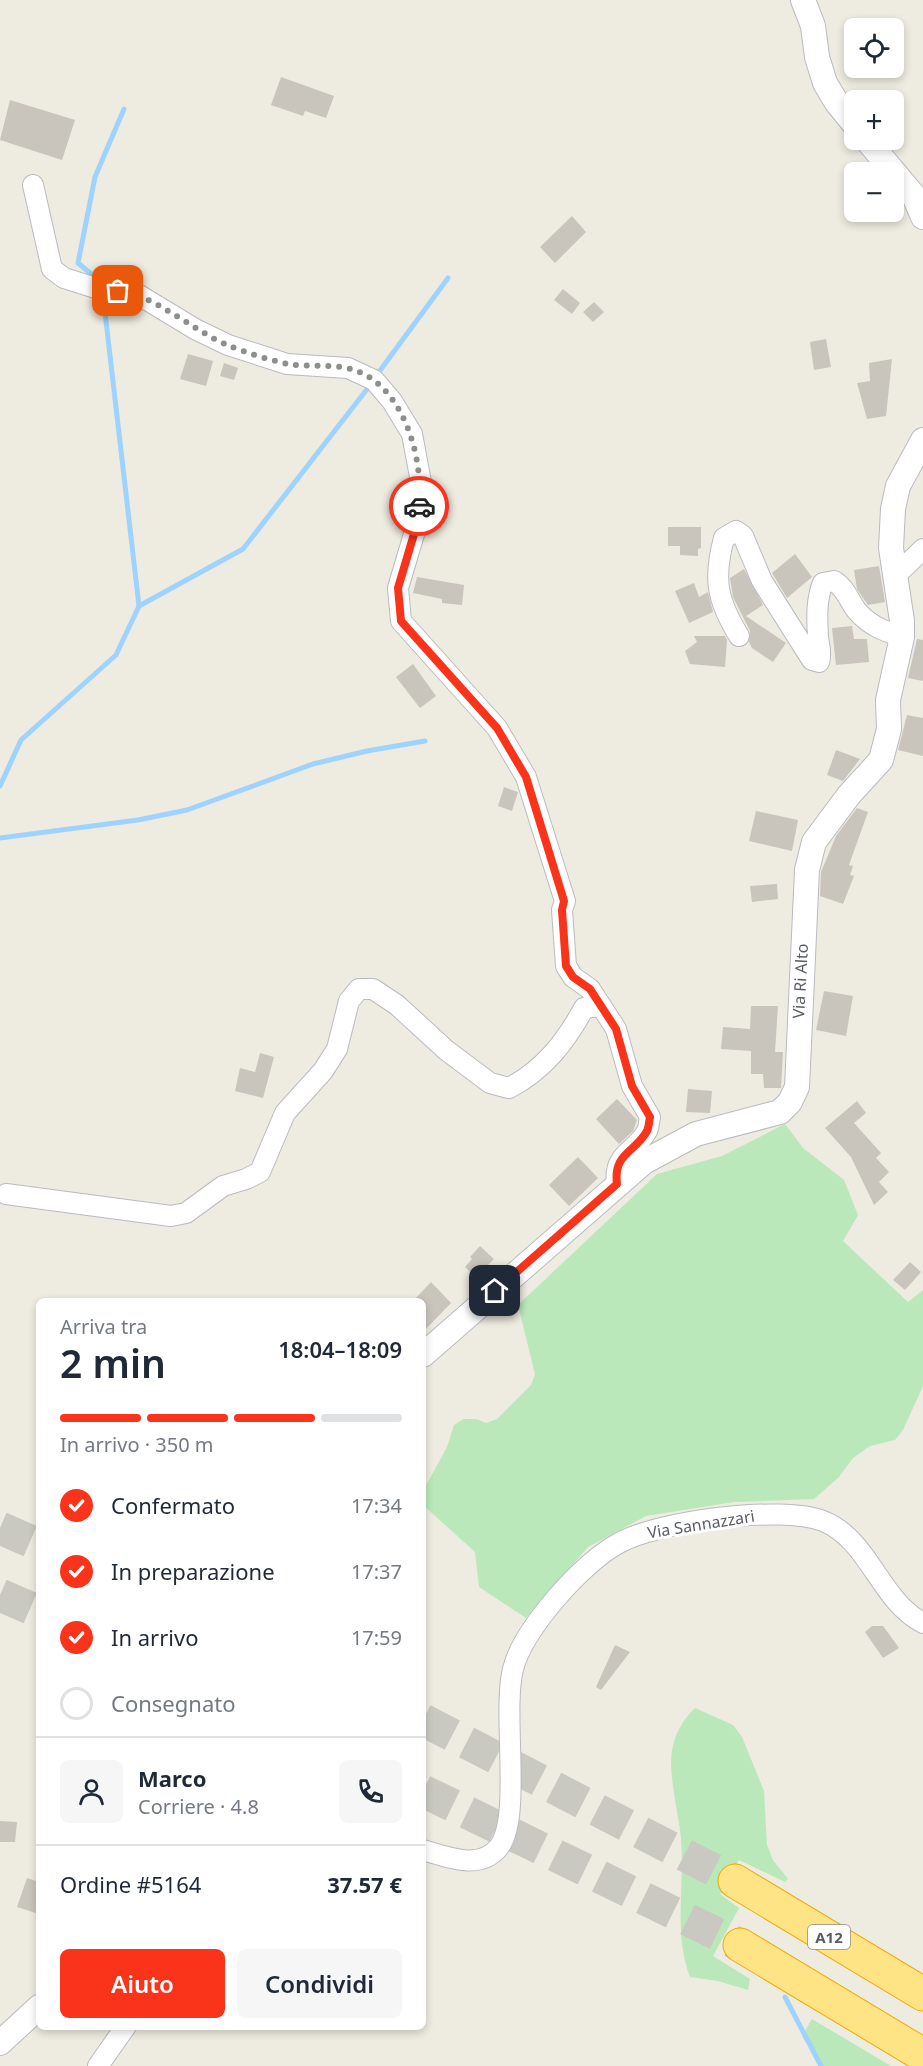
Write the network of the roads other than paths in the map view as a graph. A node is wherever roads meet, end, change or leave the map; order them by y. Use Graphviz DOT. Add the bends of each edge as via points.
graph roads {
  1 [pos="803,0"];
  2 [pos="844,112"];
  3 [pos="875,150"];
  4 [pos="33,185"];
  5 [pos="923,218"];
  6 [pos="923,440"];
  7 [pos="923,549"];
  8 [pos="895,576"];
  9 [pos="739,636"];
  10 [pos="902,637"];
  11 [pos="600,1006"];
  12 [pos="617,1184"];
  13 [pos="6,1194"];
  14 [pos="426,1352"];
  15 [pos="921,1622"];
  16 [pos="426,1851"];
  17 [pos="735,1881"];
  18 [pos="740,1945"];
  19 [pos="923,1994"];
  20 [pos="36,2010"];
  21 [pos="123,2030"];
  22 [pos="0,2043"];
  23 [pos="923,2055"];
  24 [pos="98,2066"];
  1 -- 2 [label="street" via="813,26 825,83"];
  3 -- 5 [label="street" via="914,196"];
  4 -- 11 [label="street" via="52,269 64,278 102,290 134,292 228,345 287,364 348,368 374,380 392,400 412,434 421,482 417,524 398,588 401,621 497,728 526,777 564,901 566,966 573,977 590,989"];
  6 -- 8 [label="street, Via Ri Alto" via="898,486 893,509 891,548"];
  7 -- 8 [label="street"];
  8 -- 10 [label="street, Via Ri Alto"];
  9 -- 10 [label="street" via="719,596 717,577 724,538 736,531 743,536 762,581 812,660 819,662 821,655 818,594 823,583 834,581 841,585 856,610 874,627"];
  10 -- 12 [label="street, Via Ri Alto" via="888,700 889,729 881,760 814,842 807,870 797,1087 790,1102 780,1112 696,1134 668,1147"];
  11 -- 12 [label="street" via="616,1029 632,1086 650,1117 647,1131 615,1171"];
  11 -- 13 [label="street" via="584,1008 566,1040 525,1080 509,1088 481,1077 373,989 359,989 349,1001 337,1049 323,1071 285,1113 260,1172 223,1186 186,1213 171,1216"];
  12 -- 14 [label="street, Via Ri Alto"];
  15 -- 16 [label="street, Via Sannazzari" via="890,1595 845,1535 807,1516 768,1513 641,1533 599,1558 553,1601 528,1634 513,1667 509,1693 510,1813 506,1836 498,1849 488,1857 461,1861"];
  17 -- 19 [label="highway, A12"];
  18 -- 23 [label="highway"];
  20 -- 22 [label="street"];
  21 -- 24 [label="street"];
}
